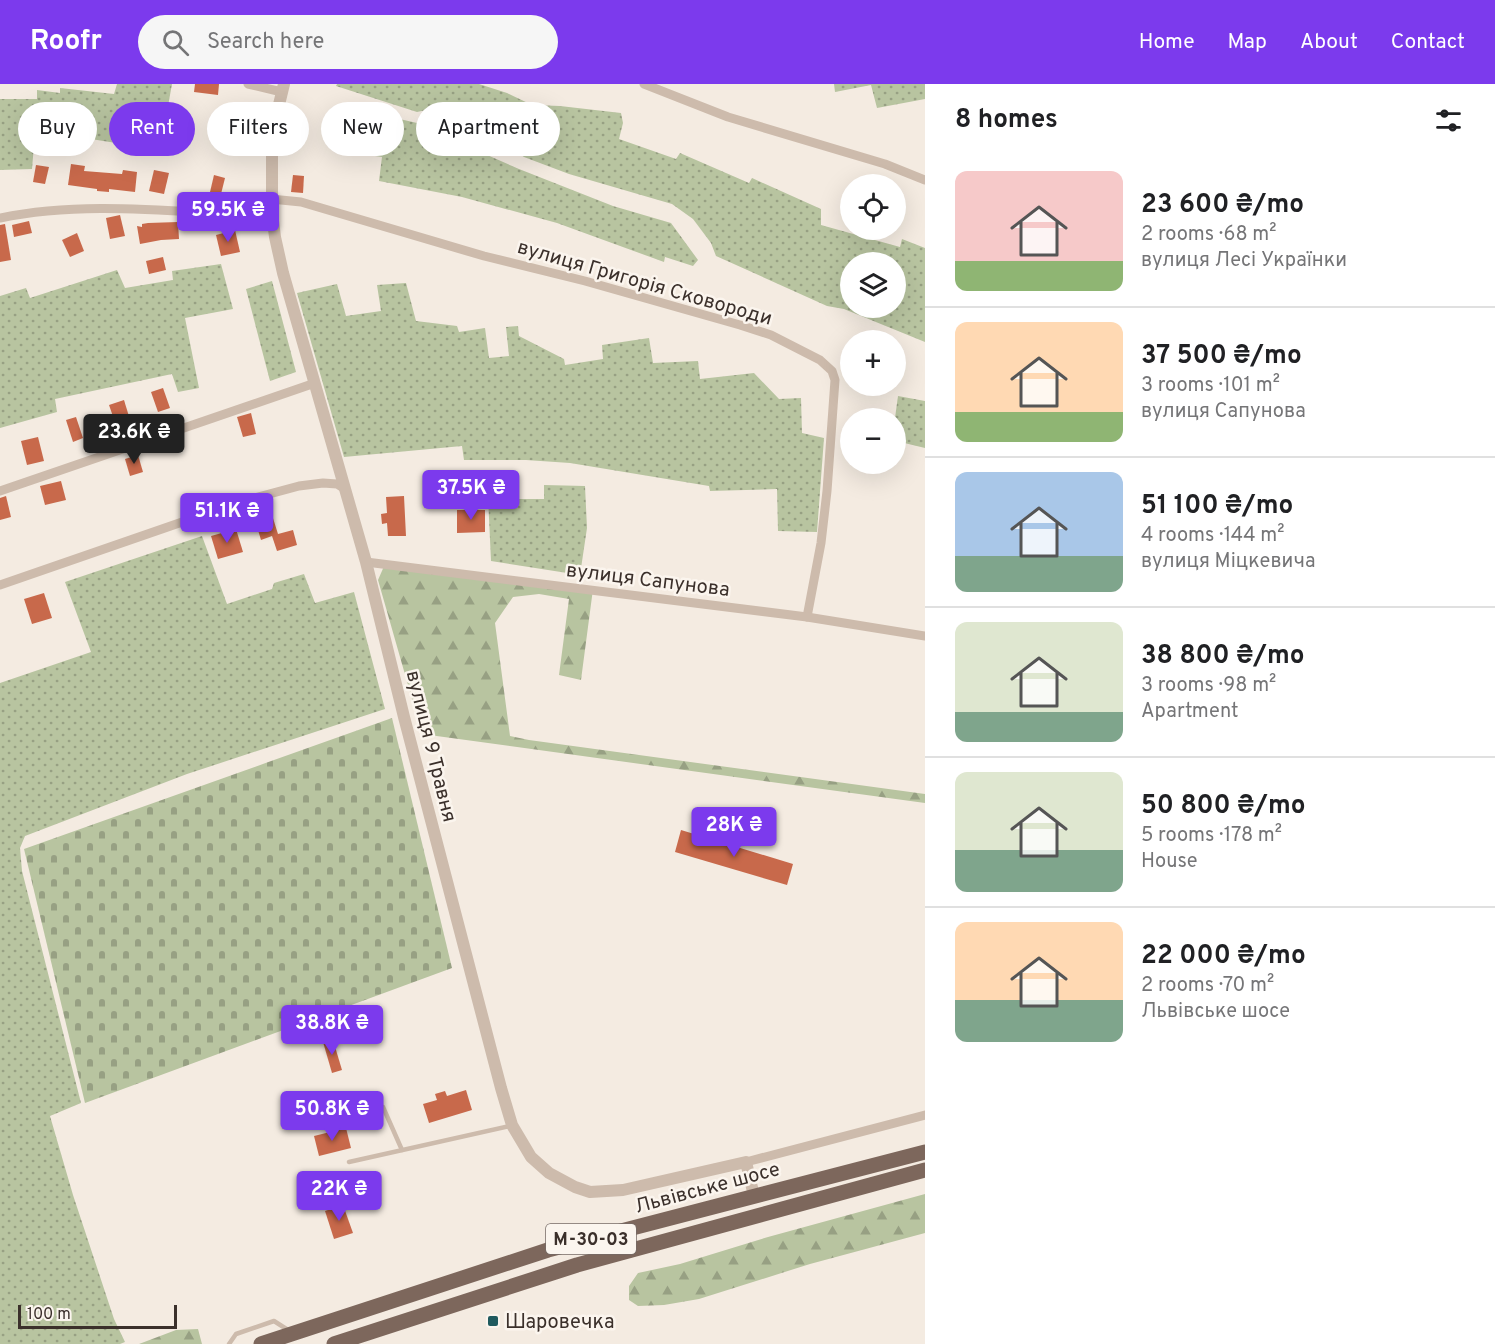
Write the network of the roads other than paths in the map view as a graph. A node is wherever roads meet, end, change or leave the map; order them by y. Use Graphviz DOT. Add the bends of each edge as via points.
graph roads {
  1 [pos="248,84"];
  2 [pos="644,84"];
  3 [pos="283,88"];
  4 [pos="925,180"];
  5 [pos="271,199"];
  6 [pos="272,213"];
  7 [pos="0,219"];
  8 [pos="315,383"];
  9 [pos="345,489"];
  10 [pos="0,491"];
  11 [pos="366,562"];
  12 [pos="0,585"];
  13 [pos="807,617"];
  14 [pos="925,636"];
  15 [pos="383,1107"];
  16 [pos="925,1115"];
  17 [pos="512,1125"];
  18 [pos="402,1150"];
  19 [pos="925,1152"];
  20 [pos="350,1162"];
  21 [pos="746,1162"];
  22 [pos="925,1170"];
  23 [pos="754,1196"];
  24 [pos="293,1333"];
  25 [pos="229,1344"];
  26 [pos="261,1344"];
  27 [pos="334,1344"];
  1 -- 3 [label="street"];
  2 -- 4 [label="street" via="728,117 885,164"];
  3 -- 5 [label="street, вулиця 9 Травня" via="275,121"];
  5 -- 6 [label="street, вулиця 9 Травня"];
  5 -- 13 [label="street, вулиця Григорія Сковороди" via="302,202 740,325 771,335 828,365 835,380 827,491"];
  6 -- 7 [label="street" via="98,208"];
  6 -- 8 [label="street, вулиця 9 Травня" via="283,273"];
  8 -- 9 [label="street, вулиця 9 Травня"];
  8 -- 10 [label="street"];
  9 -- 11 [label="street, вулиця 9 Травня"];
  9 -- 12 [label="street" via="323,483 240,502"];
  11 -- 13 [label="street, вулиця Сапунова"];
  11 -- 17 [label="street, вулиця 9 Травня"];
  13 -- 14 [label="street, вулиця Сапунова"];
  15 -- 18 [label="lane"];
  16 -- 21 [label="street"];
  17 -- 18 [label="lane"];
  17 -- 21 [label="street, вулиця 9 Травня" via="531,1157 549,1173 590,1192 623,1190"];
  18 -- 20 [label="lane"];
  19 -- 23 [label="main road, Львівське шосе / М-30-03"];
  21 -- 23 [label="street"];
  22 -- 27 [label="main road, Львівське шосе / М-30-03" via="577,1265"];
  23 -- 24 [label="main road, Львівське шосе / М-30-03" via="548,1250"];
  24 -- 25 [label="lane" via="274,1321 236,1334"];
  24 -- 26 [label="main road, Львівське шосе / М-30-03"];
}
